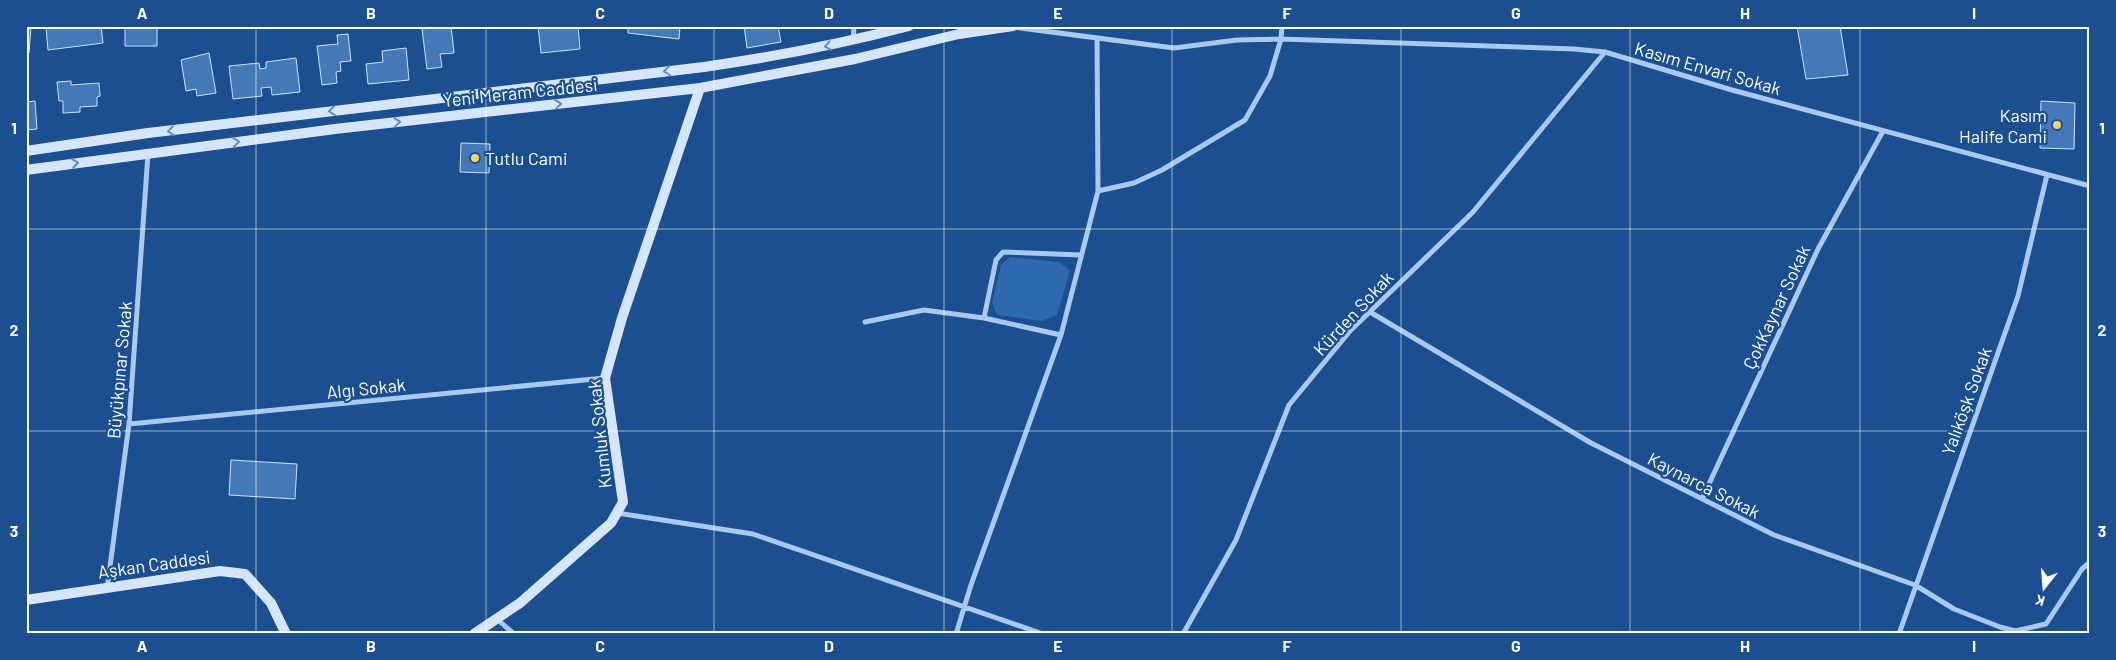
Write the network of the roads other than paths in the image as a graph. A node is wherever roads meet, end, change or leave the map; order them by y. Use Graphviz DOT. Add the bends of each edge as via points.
graph roads {
  1 [pos="854,26"];
  2 [pos="909,26"];
  3 [pos="1012,26"];
  4 [pos="1282,26"];
  5 [pos="1097,38"];
  6 [pos="1282,39"];
  7 [pos="853,41"];
  8 [pos="1605,52"];
  9 [pos="700,88"];
  10 [pos="1883,131"];
  11 [pos="26,150"];
  12 [pos="148,153"];
  13 [pos="26,170"];
  14 [pos="2047,175"];
  15 [pos="2090,186"];
  16 [pos="1098,192"];
  17 [pos="1081,255"];
  18 [pos="1370,312"];
  19 [pos="984,318"];
  20 [pos="864,322"];
  21 [pos="1061,335"];
  22 [pos="606,378"];
  23 [pos="129,424"];
  24 [pos="1702,499"];
  25 [pos="617,513"];
  26 [pos="2090,562"];
  27 [pos="1915,585"];
  28 [pos="107,589"];
  29 [pos="26,600"];
  30 [pos="965,607"];
  31 [pos="497,618"];
  32 [pos="286,634"];
  33 [pos="474,634"];
  34 [pos="514,634"];
  35 [pos="956,634"];
  36 [pos="1043,634"];
  37 [pos="1184,634"];
  38 [pos="1899,634"];
  1 -- 7 [label="street"];
  2 -- 7 [label="main road, Yeni Meram Caddesi"];
  3 -- 5 [label="street, Kasım Envari Sokak"];
  3 -- 9 [label="main road, Yeni Meram Caddesi"];
  4 -- 6 [label="street"];
  5 -- 6 [label="street, Kasım Envari Sokak" via="1174,48 1237,40"];
  5 -- 16 [label="street"];
  6 -- 8 [label="street, Kasım Envari Sokak"];
  6 -- 16 [label="street" via="1270,76 1245,120 1162,170 1134,183"];
  7 -- 11 [label="main road, Yeni Meram Caddesi, one-way" via="704,67"];
  8 -- 10 [label="street, Kasım Envari Sokak"];
  8 -- 18 [label="street, Kürden Sokak" via="1473,212"];
  12 -- 9 [label="main road, Yeni Meram Caddesi, one-way"];
  9 -- 22 [label="main road, Kumluk Sokak" via="622,318"];
  10 -- 14 [label="street, Kasım Envari Sokak"];
  10 -- 24 [label="street, ÇokKaynar Sokak" via="1818,249"];
  13 -- 12 [label="main road, Yeni Meram Caddesi, one-way"];
  12 -- 23 [label="street, Büyükpınar Sokak"];
  14 -- 15 [label="street, Kasım Envari Sokak"];
  14 -- 27 [label="street, Yalıköşk Sokak" via="2018,296"];
  16 -- 17 [label="street"];
  17 -- 19 [label="street" via="1003,252 996,260"];
  17 -- 21 [label="street"];
  18 -- 24 [label="street, Kaynarca Sokak" via="1591,443"];
  18 -- 37 [label="street, Kürden Sokak" via="1350,331 1289,405 1236,540"];
  19 -- 20 [label="street" via="924,310"];
  19 -- 21 [label="street"];
  21 -- 30 [label="street"];
  22 -- 23 [label="street, Algı Sokak"];
  22 -- 25 [label="main road, Kumluk Sokak" via="623,502"];
  23 -- 28 [label="street, Büyükpınar Sokak"];
  24 -- 27 [label="street, Kaynarca Sokak" via="1774,535"];
  25 -- 30 [label="street" via="753,534"];
  25 -- 31 [label="main road, Kumluk Sokak" via="611,523 520,603"];
  26 -- 27 [label="street, Kaynarca Sokak" via="2046,624 2015,631 1954,609"];
  27 -- 38 [label="street, Yalıköşk Sokak"];
  28 -- 29 [label="main road, Aşkan Caddesi"];
  28 -- 32 [label="main road, Aşkan Caddesi" via="220,571 245,574 271,603"];
  30 -- 35 [label="street"];
  30 -- 36 [label="street"];
  31 -- 33 [label="main road, Kumluk Sokak"];
  31 -- 34 [label="street"];
}
